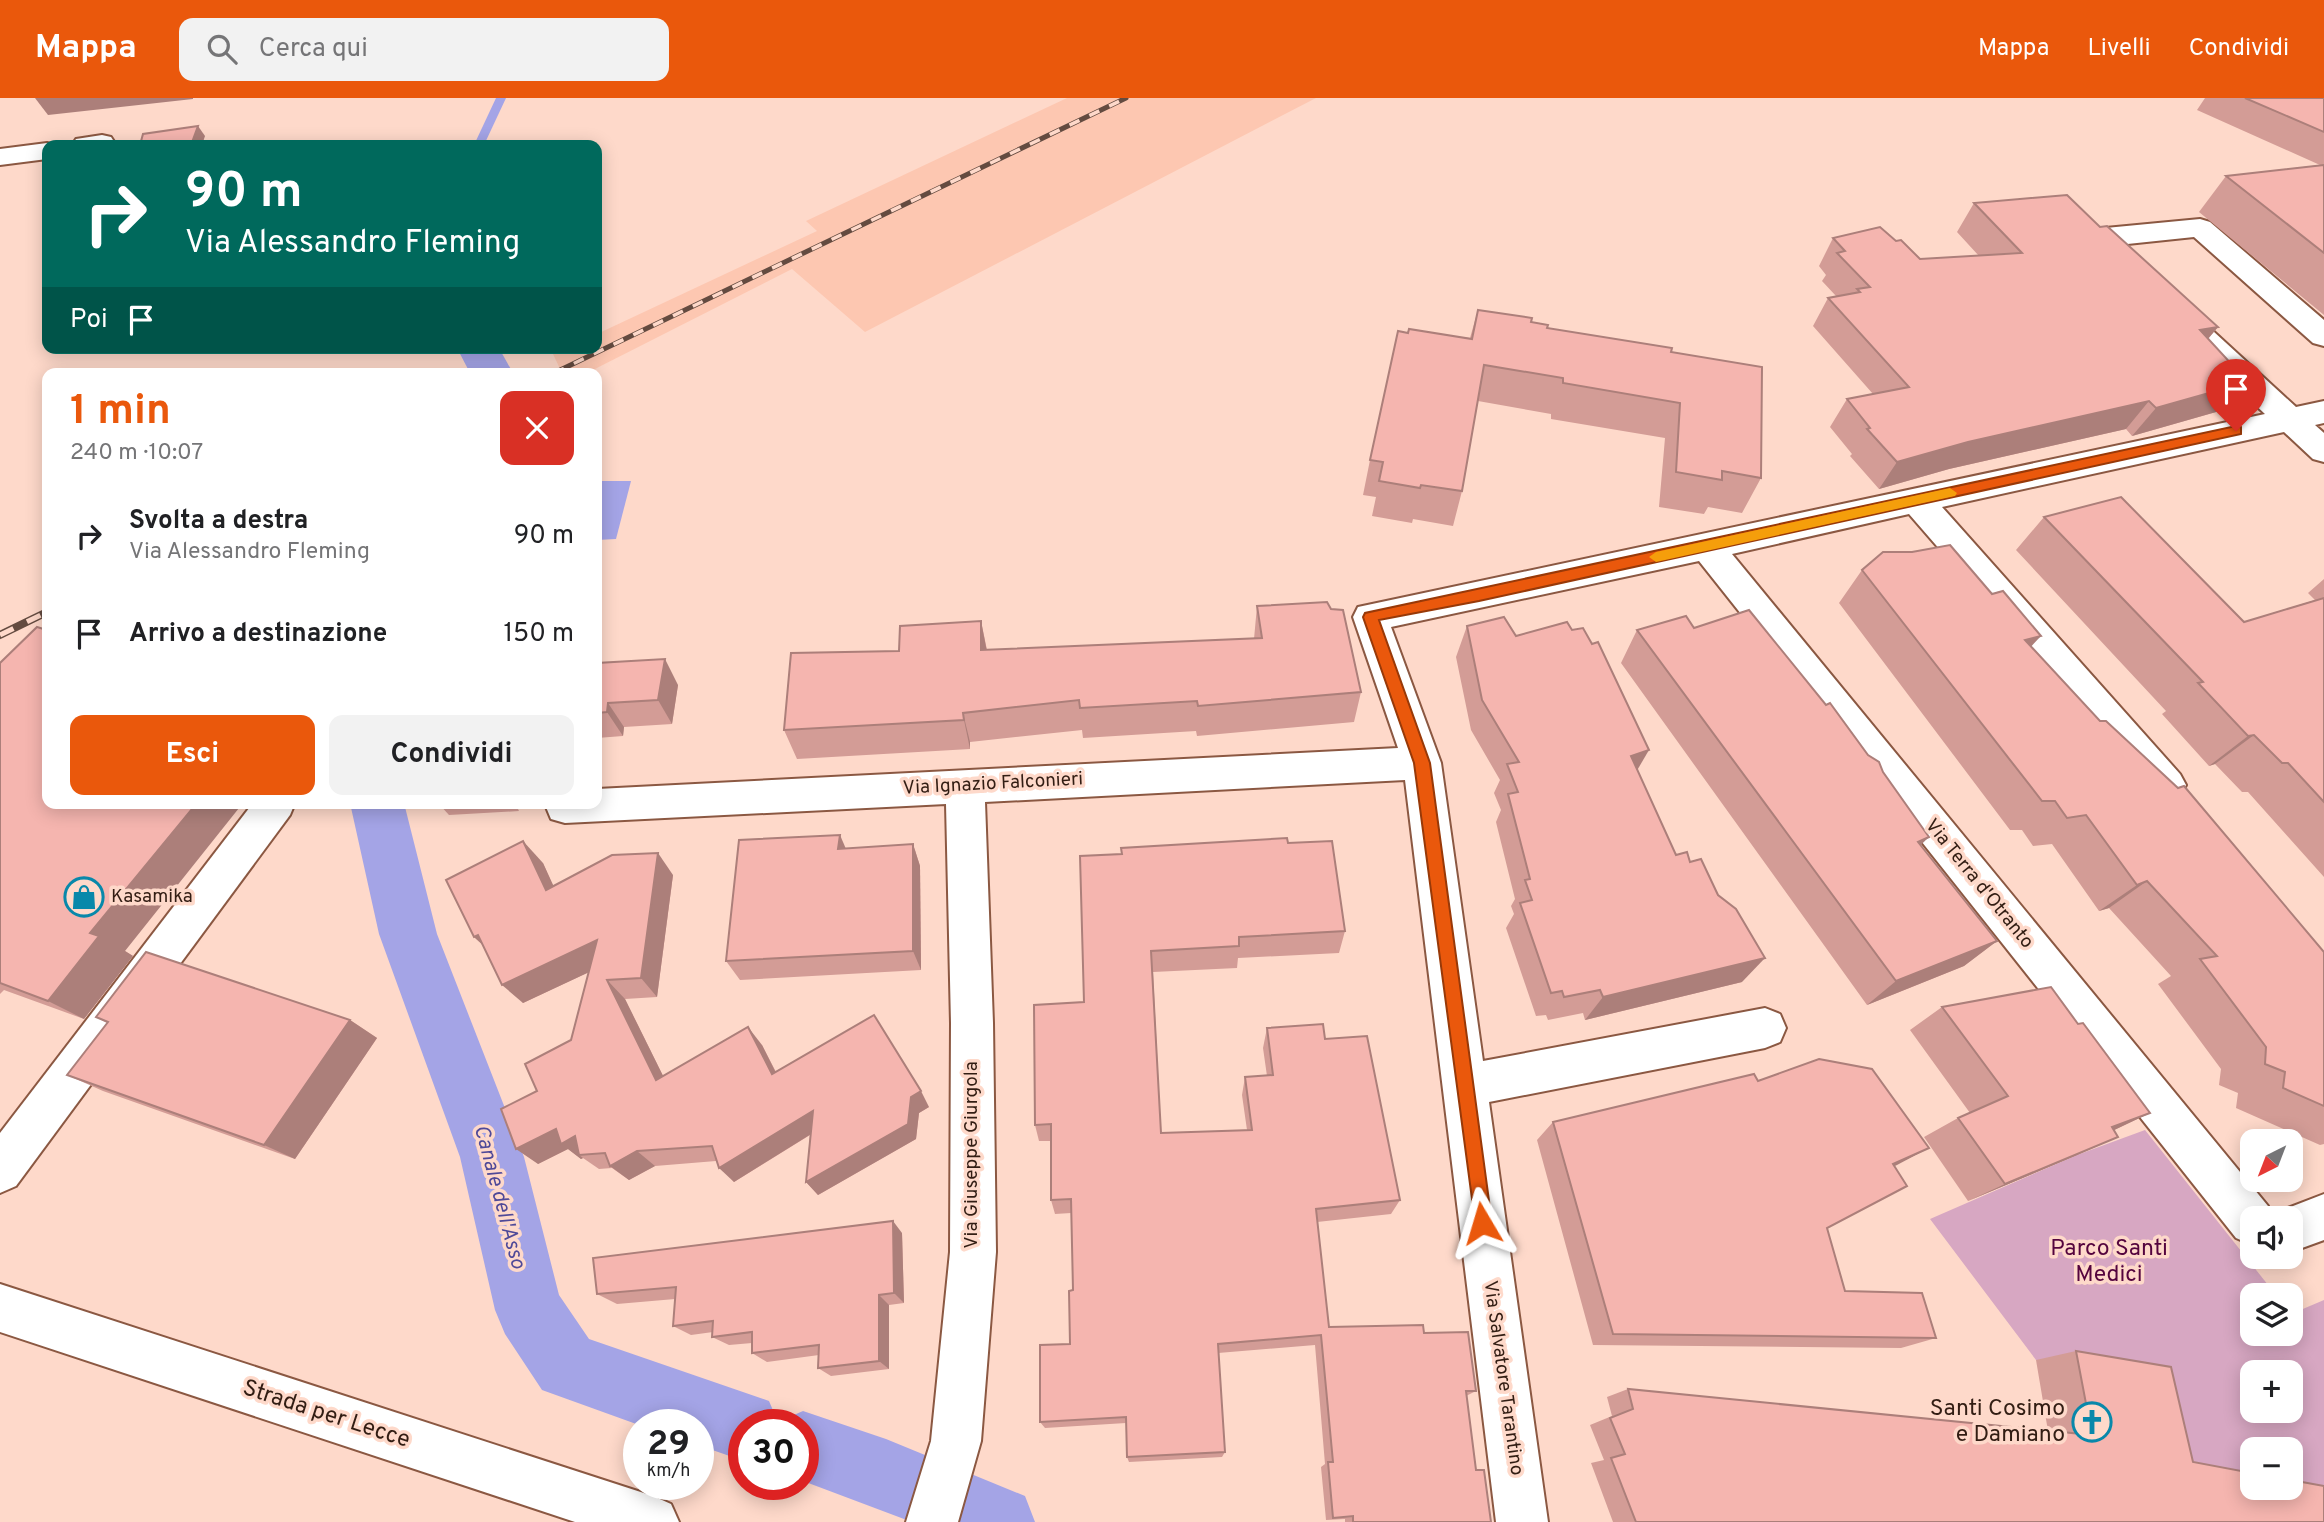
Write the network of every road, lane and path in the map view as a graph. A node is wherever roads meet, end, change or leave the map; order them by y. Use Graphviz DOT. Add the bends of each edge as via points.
graph roads {
  1 [pos="42,151"];
  2 [pos="0,157"];
  3 [pos="2136,276"];
  4 [pos="2187,324"];
  5 [pos="2324,336"];
  6 [pos="2324,412"];
  7 [pos="2289,419"];
  8 [pos="2324,451"];
  9 [pos="1916,500"];
  10 [pos="1706,546"];
  11 [pos="1422,763"];
  12 [pos="965,785"];
  13 [pos="602,805"];
  14 [pos="2188,808"];
  15 [pos="271,809"];
  16 [pos="1765,1028"];
  17 [pos="1464,1086"];
  18 [pos="0,1170"];
  19 [pos="2240,1207"];
  20 [pos="2324,1217"];
  21 [pos="2303,1225"];
  22 [pos="0,1308"];
  23 [pos="653,1522"];
  24 [pos="932,1522"];
  25 [pos="1522,1522"];
  1 -- 2 [label="street"];
  3 -- 5 [label="street" via="2095,238 2200,228"];
  4 -- 7 [label="street"];
  6 -- 7 [label="street"];
  7 -- 8 [label="street"];
  7 -- 9 [label="street"];
  9 -- 10 [label="street"];
  9 -- 14 [label="street"];
  10 -- 11 [label="street, Via Salvatore Tarantino" via="1370,617"];
  10 -- 19 [label="street, Via Terra d'Otranto"];
  11 -- 12 [label="street, Via Ignazio Falconieri"];
  11 -- 17 [label="street, Via Salvatore Tarantino"];
  12 -- 13 [label="street, Via Ignazio Falconieri"];
  12 -- 24 [label="street, Via Giuseppe Giurgola" via="973,1252 956,1441"];
  15 -- 18 [label="street"];
  16 -- 17 [label="street"];
  17 -- 25 [label="street, Via Salvatore Tarantino"];
  20 -- 21 [label="street"];
  22 -- 23 [label="street, Strada per Lecce"];
}
